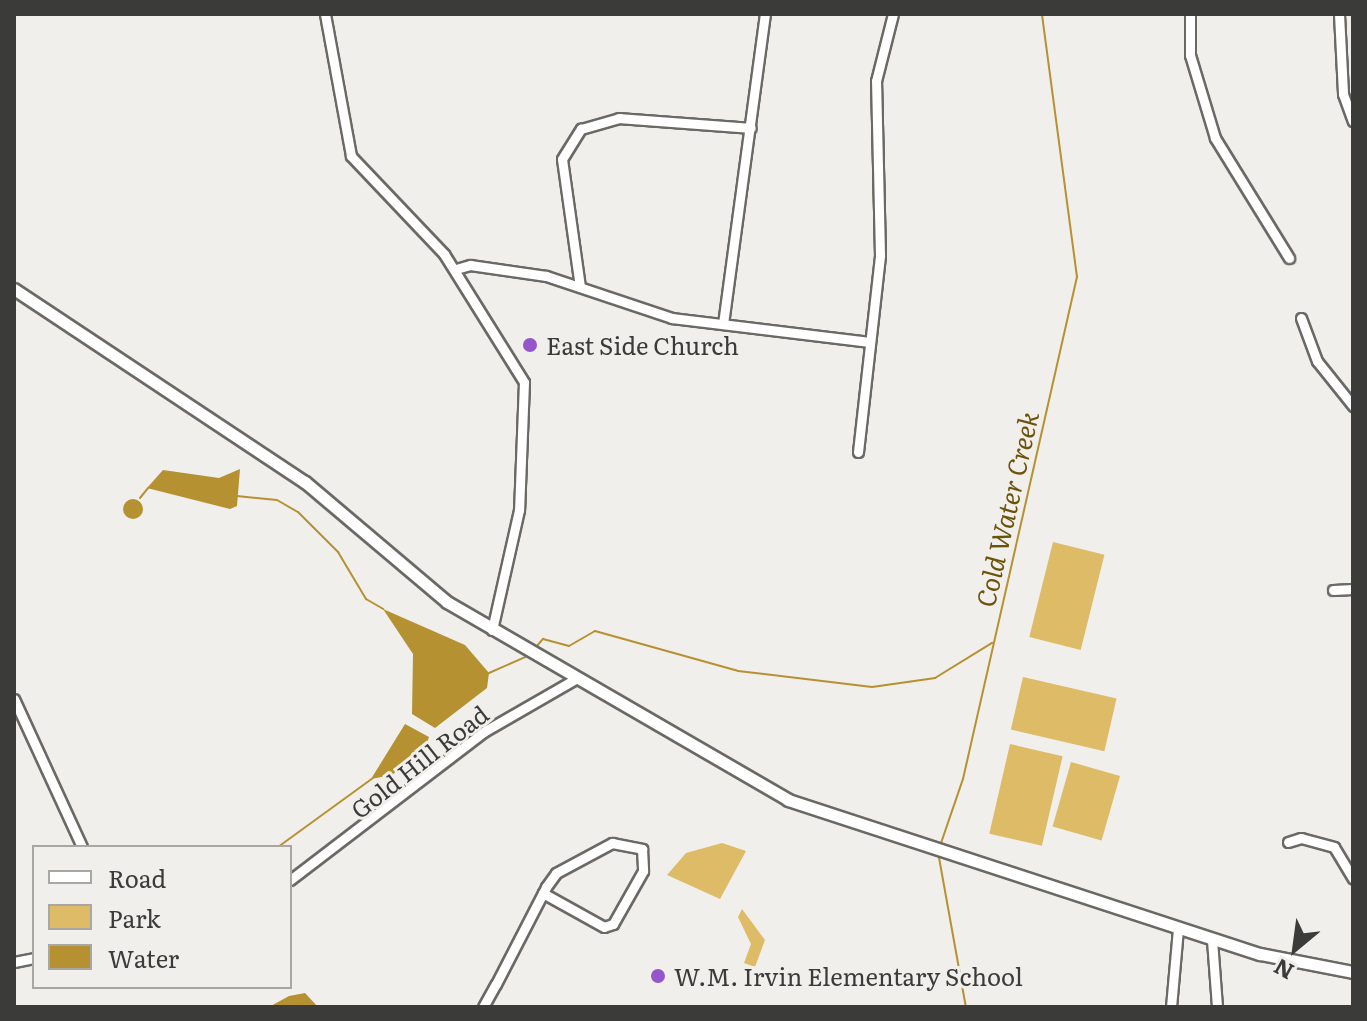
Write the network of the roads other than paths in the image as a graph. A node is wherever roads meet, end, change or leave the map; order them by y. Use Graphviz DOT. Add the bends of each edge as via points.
graph roads {
  1 [pos="325,14"];
  2 [pos="765,14"];
  3 [pos="893,14"];
  4 [pos="1190,14"];
  5 [pos="1339,14"];
  6 [pos="1342,66"];
  7 [pos="1353,68"];
  8 [pos="1353,121"];
  9 [pos="751,128"];
  10 [pos="1289,258"];
  11 [pos="456,269"];
  12 [pos="580,287"];
  13 [pos="14,289"];
  14 [pos="1301,318"];
  15 [pos="723,324"];
  16 [pos="870,342"];
  17 [pos="1353,406"];
  18 [pos="858,452"];
  19 [pos="1353,589"];
  20 [pos="1333,590"];
  21 [pos="492,630"];
  22 [pos="577,678"];
  23 [pos="14,699"];
  24 [pos="1288,842"];
  25 [pos="81,845"];
  26 [pos="292,878"];
  27 [pos="1353,879"];
  28 [pos="543,893"];
  29 [pos="1178,928"];
  30 [pos="1212,940"];
  31 [pos="1353,972"];
  32 [pos="483,1007"];
  33 [pos="1171,1007"];
  34 [pos="1217,1007"];
  1 -- 11 [label="street" via="351,156"];
  2 -- 9 [label="street" via="755,47"];
  3 -- 16 [label="street" via="876,81 880,255"];
  4 -- 10 [label="street" via="1192,64 1222,155"];
  5 -- 6 [label="street"];
  6 -- 7 [label="street"];
  6 -- 8 [label="street"];
  9 -- 12 [label="street" via="619,118 575,134 562,159"];
  9 -- 15 [label="street"];
  11 -- 12 [label="street" via="512,270"];
  11 -- 21 [label="street" via="513,356 526,392 513,557"];
  12 -- 15 [label="street" via="655,315"];
  13 -- 21 [label="main road" via="305,482 428,589"];
  14 -- 17 [label="street" via="1321,368"];
  15 -- 16 [label="street"];
  16 -- 18 [label="street"];
  19 -- 20 [label="street"];
  21 -- 22 [label="main road"];
  22 -- 26 [label="street, Gold Hill Road" via="485,731"];
  22 -- 29 [label="main road" via="788,800 928,851"];
  23 -- 25 [label="street"];
  24 -- 27 [label="street" via="1301,838 1334,847"];
  28 -- 28 [label="street" via="556,873 597,849 626,841 642,849 643,871 613,924 604,927"];
  28 -- 32 [label="street"];
  29 -- 30 [label="main road"];
  29 -- 33 [label="street"];
  30 -- 31 [label="main road"];
  30 -- 34 [label="street"];
}
